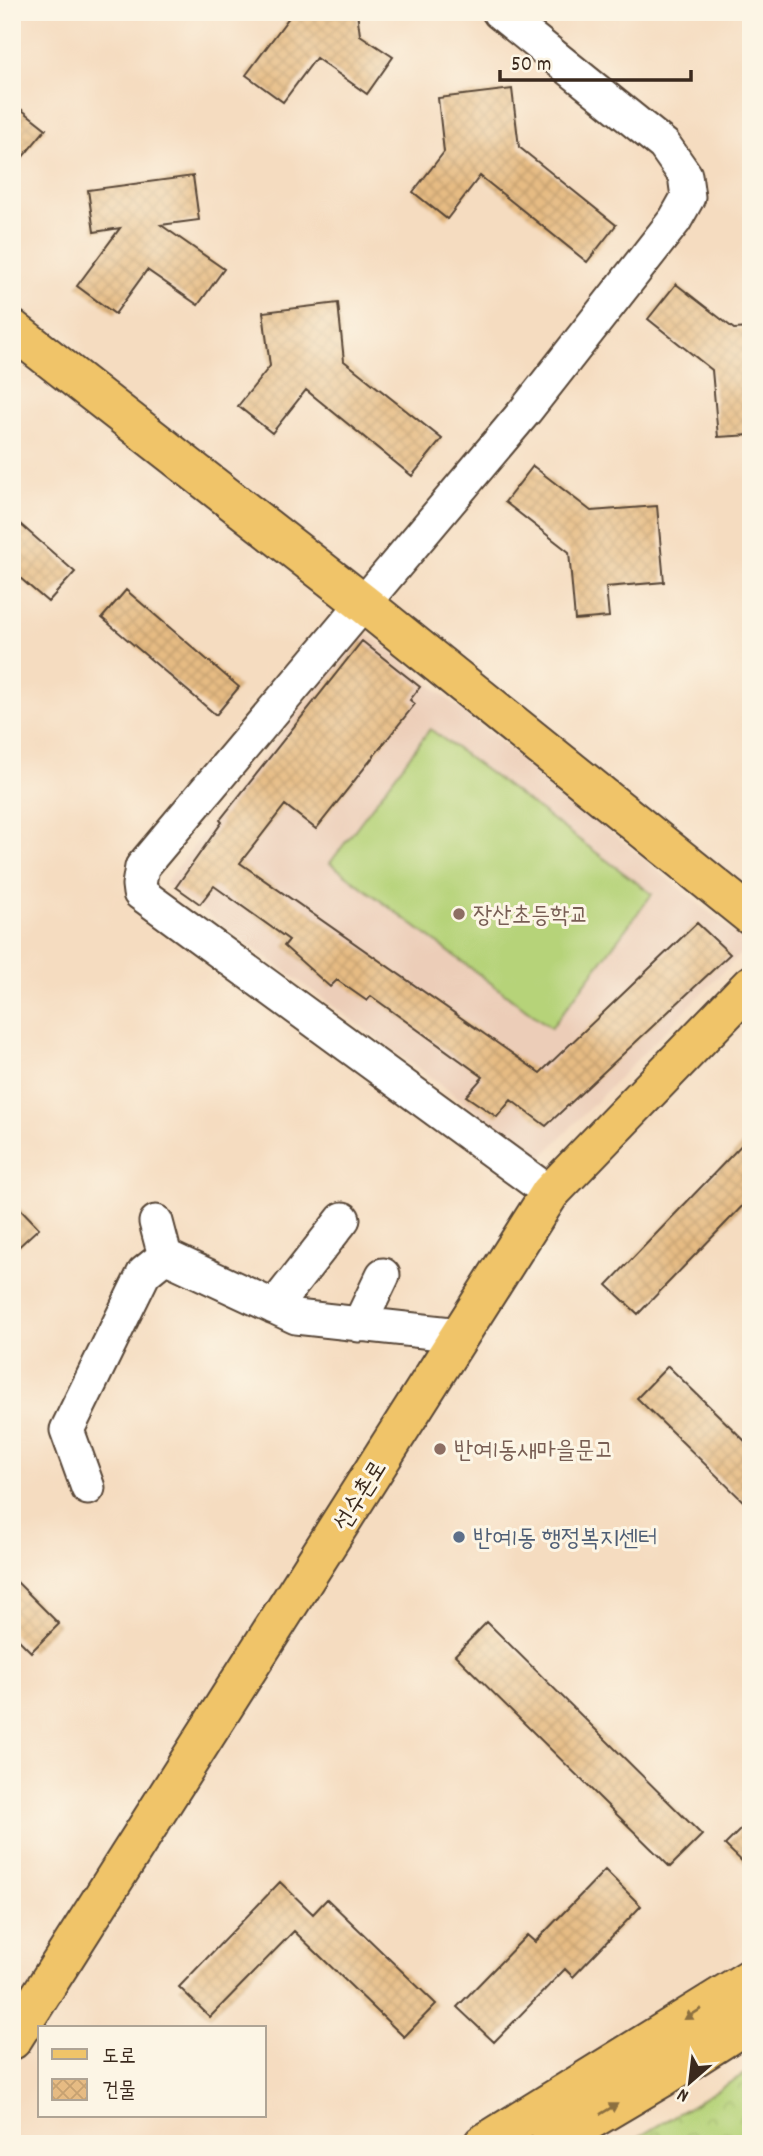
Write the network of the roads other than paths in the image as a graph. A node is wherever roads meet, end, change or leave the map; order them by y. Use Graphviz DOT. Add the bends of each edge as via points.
graph roads {
  1 [pos="499,12"];
  2 [pos="12,329"];
  3 [pos="364,604"];
  4 [pos="751,916"];
  5 [pos="751,985"];
  6 [pos="550,1193"];
  7 [pos="343,1219"];
  8 [pos="156,1222"];
  9 [pos="165,1256"];
  10 [pos="383,1275"];
  11 [pos="274,1307"];
  12 [pos="359,1325"];
  13 [pos="460,1335"];
  14 [pos="88,1488"];
  15 [pos="751,1978"];
  16 [pos="751,2021"];
  17 [pos="12,2040"];
  18 [pos="483,2144"];
  19 [pos="550,2144"];
  1 -- 3 [label="street" via="664,145 685,175 688,197 526,410"];
  2 -- 3 [label="main road"];
  3 -- 4 [label="main road"];
  3 -- 6 [label="street" via="142,867 140,893"];
  5 -- 6 [label="main road, 선수촌로"];
  6 -- 13 [label="main road, 선수촌로"];
  7 -- 11 [label="street"];
  8 -- 9 [label="street"];
  9 -- 11 [label="street"];
  9 -- 14 [label="street" via="144,1273 67,1430"];
  10 -- 12 [label="street"];
  11 -- 12 [label="street" via="296,1317"];
  12 -- 13 [label="street"];
  13 -- 17 [label="main road, 선수촌로"];
  15 -- 18 [label="main road, one-way"];
  19 -- 16 [label="main road, one-way"];
}
